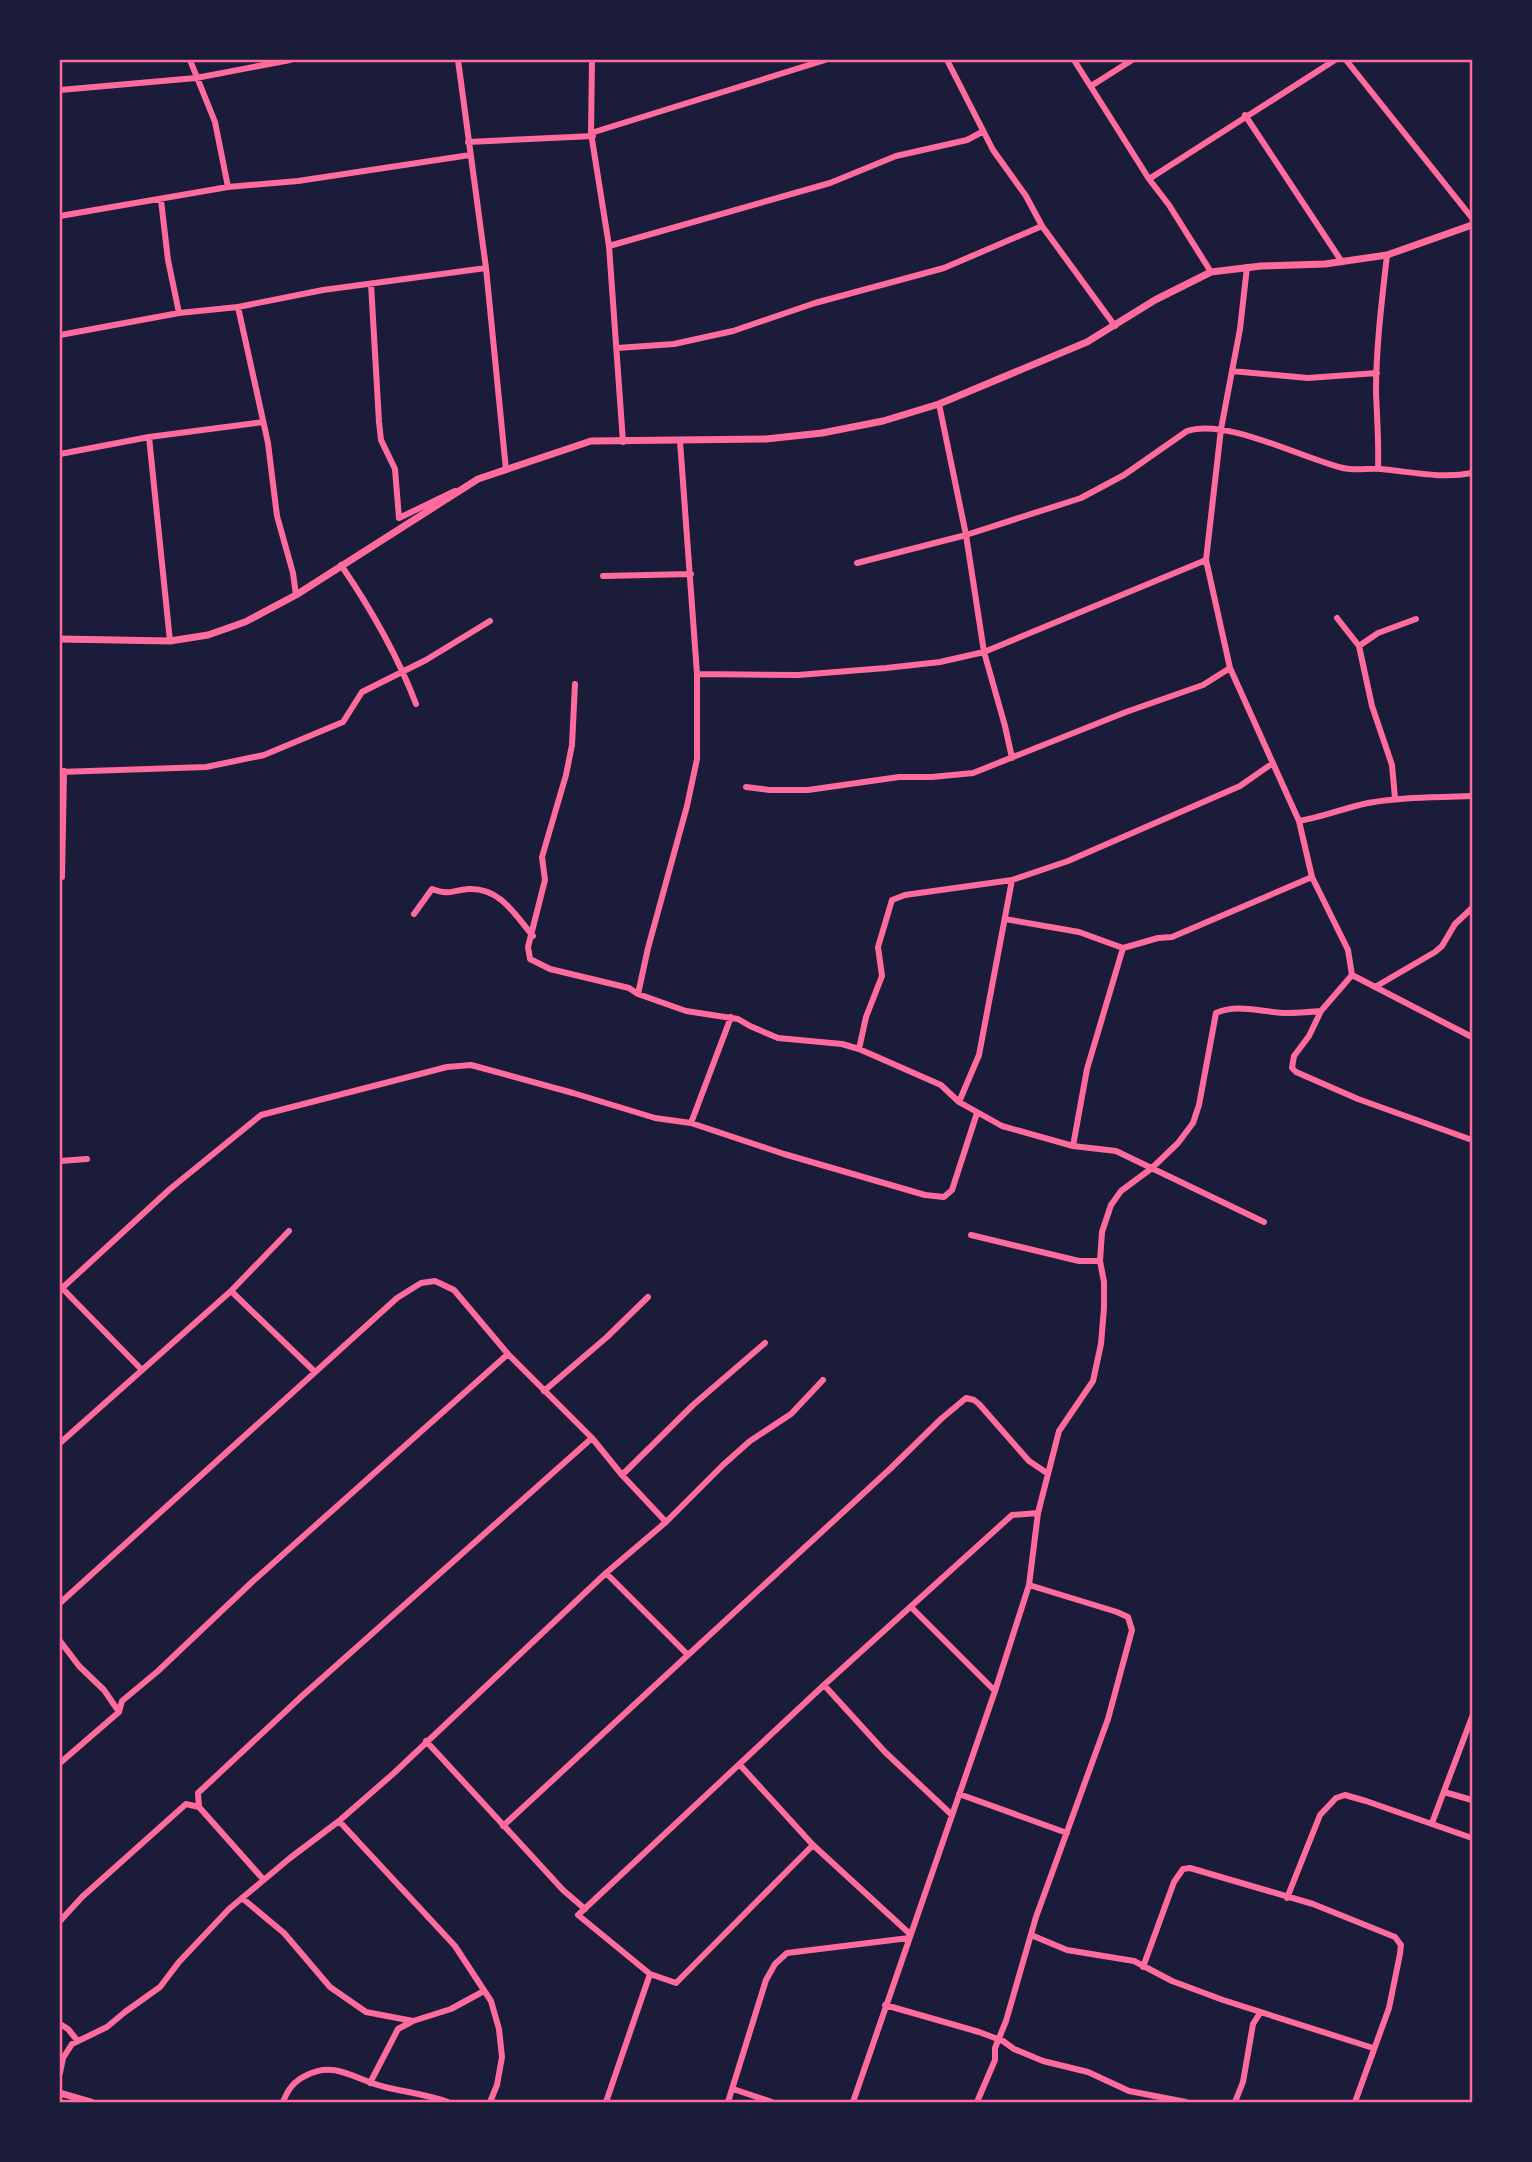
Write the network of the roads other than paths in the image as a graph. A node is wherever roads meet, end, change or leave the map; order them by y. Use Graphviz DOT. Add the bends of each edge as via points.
graph roads {
  1 [pos="190,60"];
  2 [pos="290,60"];
  3 [pos="458,60"];
  4 [pos="592,60"];
  5 [pos="825,60"];
  6 [pos="947,60"];
  7 [pos="1074,60"];
  8 [pos="1132,60"];
  9 [pos="1335,60"];
  10 [pos="1346,60"];
  11 [pos="196,78"];
  12 [pos="1091,86"];
  13 [pos="60,90"];
  14 [pos="1245,115"];
  15 [pos="982,132"];
  16 [pos="592,134"];
  17 [pos="468,142"];
  18 [pos="470,155"];
  19 [pos="1149,179"];
  20 [pos="229,187"];
  21 [pos="161,200"];
  22 [pos="60,216"];
  23 [pos="1472,225"];
  24 [pos="1042,226"];
  25 [pos="609,246"];
  26 [pos="1387,255"];
  27 [pos="1342,262"];
  28 [pos="1247,267"];
  29 [pos="486,268"];
  30 [pos="1211,272"];
  31 [pos="371,284"];
  32 [pos="238,307"];
  33 [pos="179,313"];
  34 [pos="1115,326"];
  35 [pos="60,335"];
  36 [pos="617,348"];
  37 [pos="1232,370"];
  38 [pos="1377,373"];
  39 [pos="939,404"];
  40 [pos="264,422"];
  41 [pos="1221,429"];
  42 [pos="149,437"];
  43 [pos="680,441"];
  44 [pos="623,442"];
  45 [pos="60,454"];
  46 [pos="1378,469"];
  47 [pos="506,470"];
  48 [pos="1472,473"];
  49 [pos="478,479"];
  50 [pos="966,535"];
  51 [pos="1206,560"];
  52 [pos="857,563"];
  53 [pos="341,565"];
  54 [pos="691,574"];
  55 [pos="603,576"];
  56 [pos="296,595"];
  57 [pos="1337,618"];
  58 [pos="1416,619"];
  59 [pos="490,621"];
  60 [pos="60,639"];
  61 [pos="170,640"];
  62 [pos="1359,646"];
  63 [pos="984,652"];
  64 [pos="1230,668"];
  65 [pos="403,670"];
  66 [pos="697,674"];
  67 [pos="575,684"];
  68 [pos="416,704"];
  69 [pos="1012,758"];
  70 [pos="1273,763"];
  71 [pos="62,772"];
  72 [pos="746,787"];
  73 [pos="1472,796"];
  74 [pos="1395,799"];
  75 [pos="1299,821"];
  76 [pos="62,877"];
  77 [pos="1312,877"];
  78 [pos="1012,880"];
  79 [pos="1472,908"];
  80 [pos="414,914"];
  81 [pos="1005,919"];
  82 [pos="533,936"];
  83 [pos="1123,948"];
  84 [pos="1352,975"];
  85 [pos="1375,987"];
  86 [pos="638,994"];
  87 [pos="1321,1011"];
  88 [pos="731,1017"];
  89 [pos="1472,1037"];
  90 [pos="859,1049"];
  91 [pos="959,1102"];
  92 [pos="977,1113"];
  93 [pos="691,1123"];
  94 [pos="1472,1139"];
  95 [pos="1073,1146"];
  96 [pos="88,1159"];
  97 [pos="60,1161"];
  98 [pos="1152,1168"];
  99 [pos="1264,1222"];
  100 [pos="289,1231"];
  101 [pos="971,1236"];
  102 [pos="1100,1261"];
  103 [pos="61,1289"];
  104 [pos="231,1291"];
  105 [pos="648,1297"];
  106 [pos="765,1343"];
  107 [pos="508,1354"];
  108 [pos="142,1370"];
  109 [pos="314,1371"];
  110 [pos="823,1380"];
  111 [pos="544,1391"];
  112 [pos="592,1438"];
  113 [pos="60,1443"];
  114 [pos="1046,1474"];
  115 [pos="622,1475"];
  116 [pos="1038,1513"];
  117 [pos="667,1522"];
  118 [pos="606,1573"];
  119 [pos="1029,1585"];
  120 [pos="60,1603"];
  121 [pos="912,1608"];
  122 [pos="60,1642"];
  123 [pos="688,1656"];
  124 [pos="824,1685"];
  125 [pos="995,1691"];
  126 [pos="119,1712"];
  127 [pos="1472,1717"];
  128 [pos="426,1741"];
  129 [pos="60,1763"];
  130 [pos="740,1765"];
  131 [pos="1444,1792"];
  132 [pos="198,1793"];
  133 [pos="960,1794"];
  134 [pos="1472,1800"];
  135 [pos="186,1804"];
  136 [pos="199,1807"];
  137 [pos="952,1815"];
  138 [pos="339,1821"];
  139 [pos="1432,1823"];
  140 [pos="503,1826"];
  141 [pos="1067,1833"];
  142 [pos="1472,1838"];
  143 [pos="813,1845"];
  144 [pos="263,1879"];
  145 [pos="243,1898"];
  146 [pos="1287,1898"];
  147 [pos="585,1909"];
  148 [pos="60,1922"];
  149 [pos="1031,1935"];
  150 [pos="910,1936"];
  151 [pos="1143,1967"];
  152 [pos="650,1974"];
  153 [pos="484,1991"];
  154 [pos="885,2005"];
  155 [pos="1260,2013"];
  156 [pos="413,2021"];
  157 [pos="60,2024"];
  158 [pos="998,2039"];
  159 [pos="77,2040"];
  160 [pos="1373,2048"];
  161 [pos="60,2073"];
  162 [pos="370,2083"];
  163 [pos="733,2089"];
  164 [pos="60,2093"];
  165 [pos="91,2102"];
  166 [pos="283,2102"];
  167 [pos="449,2102"];
  168 [pos="490,2102"];
  169 [pos="606,2102"];
  170 [pos="729,2102"];
  171 [pos="772,2102"];
  172 [pos="853,2102"];
  173 [pos="976,2102"];
  174 [pos="1186,2102"];
  175 [pos="1235,2102"];
  176 [pos="1355,2102"];
  1 -- 11 [label="street"];
  2 -- 11 [label="street"];
  3 -- 17 [label="street"];
  4 -- 16 [label="street"];
  5 -- 16 [label="street"];
  6 -- 15 [label="street"];
  7 -- 12 [label="street"];
  8 -- 12 [label="street"];
  9 -- 14 [label="street"];
  10 -- 23 [label="street"];
  11 -- 13 [label="street"];
  11 -- 20 [label="street" via="215,122"];
  12 -- 19 [label="street"];
  14 -- 19 [label="street"];
  14 -- 27 [label="street"];
  15 -- 24 [label="street"];
  15 -- 25 [label="street" via="967,140 896,156 830,183"];
  16 -- 17 [label="street"];
  16 -- 25 [label="street"];
  17 -- 18 [label="street"];
  18 -- 20 [label="street"];
  18 -- 29 [label="street"];
  19 -- 30 [label="street"];
  20 -- 21 [label="street"];
  21 -- 22 [label="street"];
  21 -- 33 [label="street"];
  23 -- 26 [label="street"];
  24 -- 34 [label="street"];
  24 -- 36 [label="street" via="944,268 733,331 674,344"];
  25 -- 36 [label="street"];
  26 -- 27 [label="street"];
  26 -- 38 [label="street"];
  27 -- 28 [label="street"];
  28 -- 30 [label="street"];
  28 -- 37 [label="street"];
  29 -- 31 [label="street"];
  29 -- 47 [label="street"];
  30 -- 34 [label="street"];
  31 -- 32 [label="street"];
  31 -- 49 [label="street" via="381,440 396,469 399,517"];
  32 -- 33 [label="street"];
  32 -- 40 [label="street"];
  33 -- 35 [label="street"];
  34 -- 39 [label="street" via="1030,368"];
  36 -- 44 [label="street"];
  37 -- 38 [label="street" via="1308,378"];
  37 -- 41 [label="street"];
  38 -- 46 [label="street"];
  39 -- 43 [label="street" via="822,433"];
  39 -- 50 [label="street"];
  40 -- 42 [label="street"];
  40 -- 56 [label="street" via="277,516"];
  41 -- 46 [label="street" via="1346,468"];
  41 -- 50 [label="street" via="1187,431 1124,475 1081,498"];
  41 -- 51 [label="street"];
  42 -- 45 [label="street"];
  42 -- 61 [label="street"];
  43 -- 44 [label="street"];
  43 -- 54 [label="street"];
  44 -- 47 [label="street" via="592,441"];
  46 -- 48 [label="street" via="1453,477"];
  47 -- 49 [label="street"];
  49 -- 53 [label="street"];
  50 -- 52 [label="street"];
  50 -- 63 [label="street"];
  51 -- 63 [label="street"];
  51 -- 64 [label="street"];
  53 -- 56 [label="street"];
  53 -- 65 [label="street" via="373,612"];
  54 -- 55 [label="street"];
  54 -- 66 [label="street"];
  56 -- 61 [label="street" via="245,622 208,635"];
  57 -- 62 [label="street"];
  58 -- 62 [label="street" via="1378,633"];
  59 -- 65 [label="street"];
  60 -- 61 [label="street"];
  62 -- 74 [label="street" via="1372,706 1390,756"];
  63 -- 66 [label="street" via="940,662 798,675"];
  63 -- 69 [label="street"];
  64 -- 69 [label="street" via="1196,688"];
  64 -- 70 [label="street"];
  65 -- 68 [label="street"];
  65 -- 71 [label="street" via="362,692 343,722 264,755 205,767"];
  66 -- 86 [label="street" via="697,759"];
  67 -- 82 [label="street" via="572,745 542,858 545,880"];
  69 -- 72 [label="street" via="964,774 899,777 808,790"];
  70 -- 75 [label="street"];
  70 -- 78 [label="street" via="1240,786 1165,820"];
  71 -- 76 [label="street"];
  73 -- 74 [label="street"];
  74 -- 75 [label="street"];
  75 -- 77 [label="street"];
  77 -- 83 [label="street" via="1180,934"];
  77 -- 84 [label="street" via="1348,950"];
  78 -- 81 [label="street"];
  78 -- 90 [label="street" via="892,900 878,947 882,976"];
  79 -- 85 [label="street" via="1435,952"];
  80 -- 82 [label="street" via="432,889 446,894 475,889 509,905"];
  81 -- 83 [label="street" via="1079,932"];
  81 -- 91 [label="street" via="979,1055"];
  82 -- 86 [label="street" via="528,947 530,959"];
  83 -- 95 [label="street" via="1087,1069"];
  84 -- 85 [label="street"];
  84 -- 87 [label="street"];
  85 -- 89 [label="street"];
  86 -- 88 [label="street" via="694,1013"];
  87 -- 94 [label="street" via="1294,1056 1296,1072"];
  87 -- 98 [label="street" via="1216,1013 1193,1123"];
  88 -- 90 [label="street" via="778,1038"];
  88 -- 93 [label="street"];
  90 -- 91 [label="street" via="941,1085"];
  91 -- 92 [label="street"];
  92 -- 93 [label="street" via="952,1190 944,1197"];
  92 -- 95 [label="street" via="1002,1126"];
  93 -- 103 [label="street" via="655,1118 471,1065 447,1067 261,1115 170,1189"];
  95 -- 98 [label="street" via="1116,1151"];
  96 -- 97 [label="street"];
  98 -- 99 [label="street"];
  98 -- 102 [label="street" via="1121,1191 1111,1205 1102,1232"];
  100 -- 104 [label="street"];
  101 -- 102 [label="street" via="1079,1261"];
  102 -- 114 [label="street" via="1104,1308 1093,1381 1059,1431"];
  103 -- 108 [label="street"];
  104 -- 108 [label="street"];
  104 -- 109 [label="street"];
  105 -- 111 [label="street"];
  106 -- 115 [label="street"];
  107 -- 109 [label="street" via="454,1290 435,1280 397,1298"];
  107 -- 111 [label="street"];
  107 -- 126 [label="street" via="122,1701"];
  108 -- 113 [label="street"];
  109 -- 120 [label="street"];
  110 -- 117 [label="street" via="791,1414 723,1465"];
  111 -- 112 [label="street"];
  112 -- 115 [label="street"];
  112 -- 132 [label="street"];
  114 -- 116 [label="street"];
  114 -- 123 [label="street" via="979,1404 966,1398"];
  115 -- 117 [label="street"];
  116 -- 119 [label="street"];
  116 -- 121 [label="street" via="1012,1515"];
  117 -- 118 [label="street"];
  118 -- 123 [label="street"];
  118 -- 128 [label="street"];
  119 -- 125 [label="street"];
  119 -- 141 [label="street" via="1117,1612 1128,1617 1132,1630 1108,1719"];
  121 -- 124 [label="street"];
  121 -- 125 [label="street"];
  122 -- 126 [label="street"];
  123 -- 140 [label="street"];
  124 -- 130 [label="street"];
  124 -- 137 [label="street" via="885,1752"];
  125 -- 133 [label="street"];
  126 -- 129 [label="street"];
  127 -- 131 [label="street"];
  128 -- 138 [label="street"];
  128 -- 140 [label="street"];
  130 -- 143 [label="street"];
  130 -- 147 [label="street"];
  131 -- 134 [label="street"];
  131 -- 139 [label="street"];
  132 -- 135 [label="street"];
  132 -- 136 [label="street"];
  133 -- 137 [label="street"];
  133 -- 141 [label="street"];
  135 -- 136 [label="street"];
  135 -- 148 [label="street"];
  136 -- 144 [label="street"];
  137 -- 150 [label="street"];
  138 -- 144 [label="street"];
  138 -- 153 [label="street" via="455,1946"];
  139 -- 142 [label="street"];
  139 -- 146 [label="street" via="1345,1795 1336,1798 1320,1815"];
  140 -- 147 [label="street"];
  141 -- 149 [label="street"];
  143 -- 150 [label="street"];
  143 -- 152 [label="street" via="676,1983"];
  144 -- 145 [label="street"];
  145 -- 156 [label="street" via="284,1933 330,1987 366,2012"];
  145 -- 159 [label="street" via="160,1987 107,2028"];
  146 -- 151 [label="street" via="1199,1869 1183,1869"];
  146 -- 160 [label="street" via="1313,1904 1399,1940 1389,2008"];
  147 -- 152 [label="street" via="578,1915"];
  149 -- 151 [label="street" via="1067,1950 1134,1961"];
  149 -- 158 [label="street"];
  150 -- 154 [label="street"];
  150 -- 163 [label="street" via="787,1953 766,1980"];
  151 -- 155 [label="street"];
  152 -- 169 [label="street"];
  153 -- 156 [label="street" via="451,2009"];
  153 -- 168 [label="street" via="499,2029 502,2057"];
  154 -- 158 [label="street"];
  154 -- 172 [label="street"];
  155 -- 160 [label="street"];
  155 -- 175 [label="street" via="1253,2024"];
  156 -- 162 [label="street" via="398,2029"];
  157 -- 159 [label="street"];
  158 -- 173 [label="street" via="995,2060"];
  158 -- 174 [label="street" via="1043,2061 1088,2072 1129,2091"];
  159 -- 161 [label="street" via="63,2058"];
  160 -- 176 [label="street"];
  162 -- 166 [label="street" via="324,2068 300,2078"];
  162 -- 167 [label="street"];
  163 -- 170 [label="street"];
  163 -- 171 [label="street"];
  164 -- 165 [label="street"];
}
